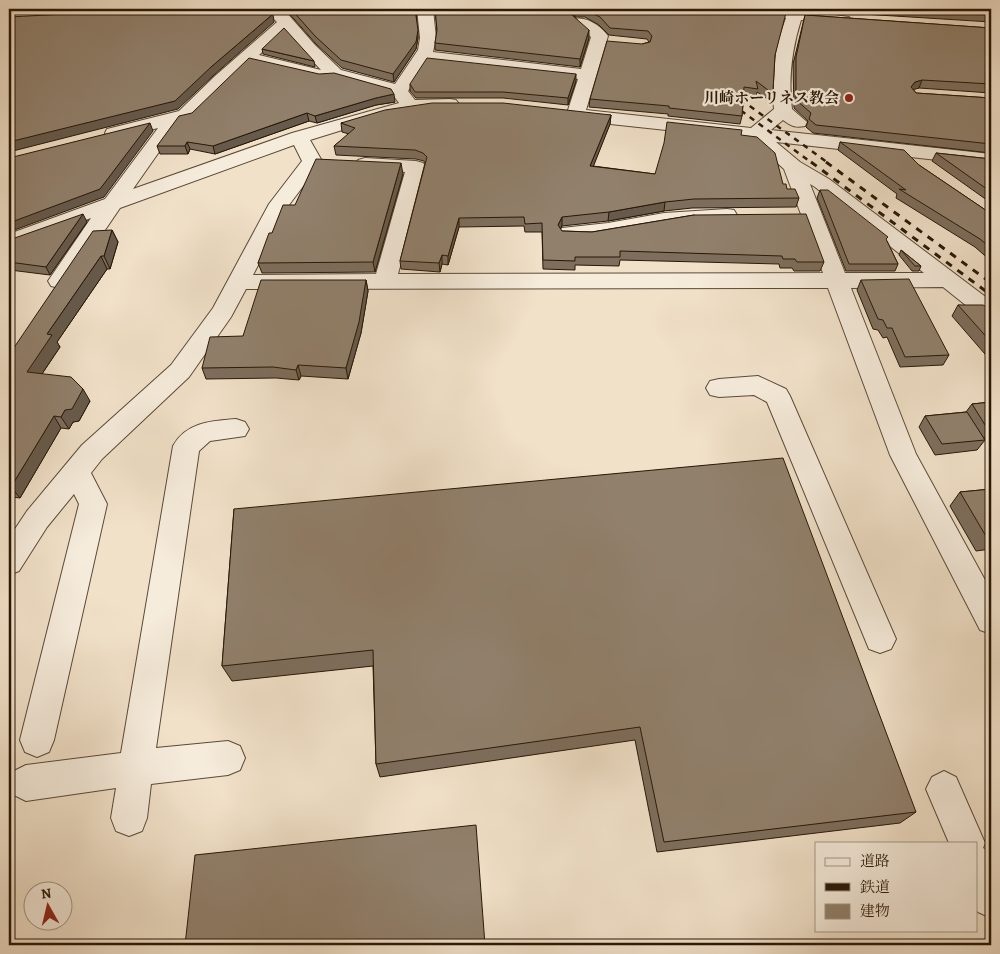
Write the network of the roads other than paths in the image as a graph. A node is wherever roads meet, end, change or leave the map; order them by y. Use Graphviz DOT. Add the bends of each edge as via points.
graph roads {
  1 [pos="262,9"];
  2 [pos="426,9"];
  3 [pos="750,9"];
  4 [pos="796,12"];
  5 [pos="287,16"];
  6 [pos="855,21"];
  7 [pos="581,22"];
  8 [pos="422,56"];
  9 [pos="248,57"];
  10 [pos="335,74"];
  11 [pos="588,75"];
  12 [pos="399,91"];
  13 [pos="466,104"];
  14 [pos="410,106"];
  15 [pos="783,111"];
  16 [pos="172,118"];
  17 [pos="755,134"];
  18 [pos="95,137"];
  19 [pos="299,137"];
  20 [pos="831,142"];
  21 [pos="907,151"];
  22 [pos="991,160"];
  23 [pos="331,162"];
  24 [pos="793,166"];
  25 [pos="930,173"];
  26 [pos="112,204"];
  27 [pos="742,215"];
  28 [pos="570,233"];
  29 [pos="9,241"];
  30 [pos="836,280"];
  31 [pos="946,280"];
  32 [pos="239,282"];
  33 [pos="385,282"];
  34 [pos="47,300"];
  35 [pos="991,312"];
  36 [pos="718,388"];
  37 [pos="236,429"];
  38 [pos="76,472"];
  39 [pos="9,562"];
  40 [pos="991,620"];
  41 [pos="880,639"];
  42 [pos="36,740"];
  43 [pos="228,758"];
  44 [pos="136,768"];
  45 [pos="26,783"];
  46 [pos="944,789"];
  47 [pos="128,818"];
  48 [pos="967,842"];
  49 [pos="978,869"];
  50 [pos="991,900"];
  1 -- 5 [label="street"];
  2 -- 8 [label="street" via="428,38"];
  3 -- 4 [label="street"];
  4 -- 6 [label="street"];
  4 -- 15 [label="street" via="781,61"];
  5 -- 9 [label="street"];
  5 -- 10 [label="street" via="309,49"];
  7 -- 11 [label="street" via="607,42"];
  8 -- 11 [label="street"];
  8 -- 12 [label="street"];
  9 -- 10 [label="street" via="321,75"];
  9 -- 16 [label="street" via="186,115"];
  10 -- 12 [label="street"];
  11 -- 17 [label="street" via="567,113"];
  12 -- 14 [label="street"];
  13 -- 14 [label="street"];
  14 -- 19 [label="street"];
  15 -- 17 [label="street"];
  15 -- 20 [label="street"];
  16 -- 18 [label="street"];
  16 -- 26 [label="street"];
  17 -- 20 [label="street"];
  17 -- 24 [label="street"];
  19 -- 23 [label="street"];
  19 -- 26 [label="street"];
  20 -- 21 [label="street"];
  21 -- 22 [label="street"];
  21 -- 25 [label="street"];
  23 -- 32 [label="street" via="279,204"];
  23 -- 33 [label="street" via="416,167"];
  24 -- 30 [label="street" via="801,215"];
  24 -- 31 [label="street" via="822,183"];
  26 -- 29 [label="street"];
  26 -- 34 [label="street"];
  27 -- 28 [label="street" via="692,216"];
  30 -- 31 [label="street"];
  30 -- 33 [label="street"];
  30 -- 40 [label="street" via="903,455"];
  31 -- 35 [label="street"];
  32 -- 33 [label="street"];
  32 -- 38 [label="street" via="223,311 180,371 92,452"];
  36 -- 41 [label="street" via="758,386 777,396"];
  37 -- 44 [label="street" via="204,432 186,446"];
  38 -- 39 [label="street" via="37,519"];
  38 -- 42 [label="street" via="93,504"];
  43 -- 44 [label="street"];
  44 -- 45 [label="street"];
  44 -- 47 [label="street"];
  46 -- 48 [label="street"];
  49 -- 50 [label="street"];
}
